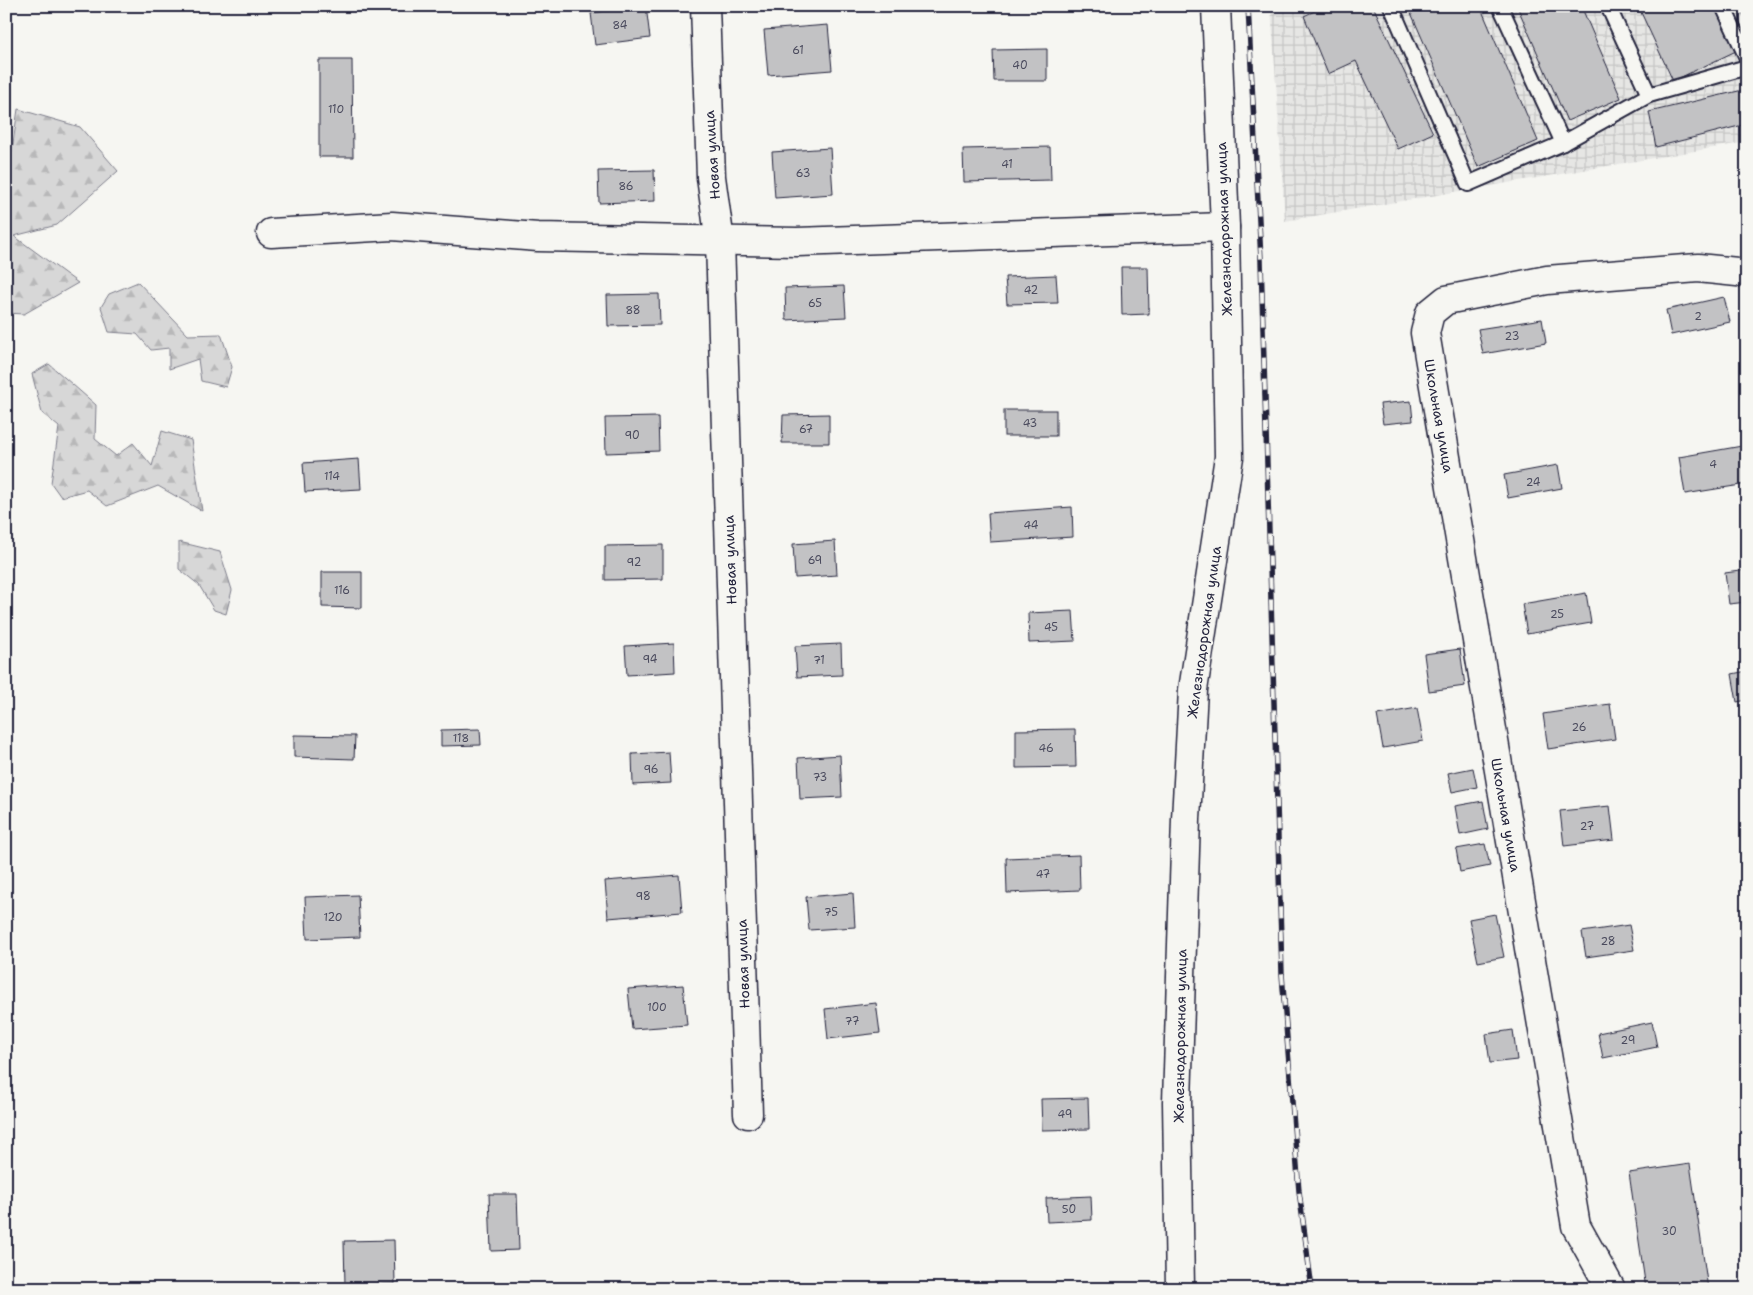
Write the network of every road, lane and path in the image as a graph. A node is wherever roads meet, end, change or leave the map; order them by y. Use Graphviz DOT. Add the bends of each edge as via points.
graph roads {
  1 [pos="705,6"];
  2 [pos="1216,6"];
  3 [pos="1391,6"];
  4 [pos="1500,6"];
  5 [pos="1608,6"];
  6 [pos="1723,6"];
  7 [pos="1747,58"];
  8 [pos="1747,67"];
  9 [pos="1649,95"];
  10 [pos="1563,143"];
  11 [pos="1225,227"];
  12 [pos="271,233"];
  13 [pos="720,242"];
  14 [pos="1747,273"];
  15 [pos="748,1114"];
  16 [pos="1180,1289"];
  17 [pos="1611,1289"];
  1 -- 13 [label="street, Новая улица" via="711,177"];
  2 -- 11 [label="street, Железнодорожная улица"];
  3 -- 10 [label="lane" via="1468,184"];
  4 -- 10 [label="lane"];
  5 -- 9 [label="lane"];
  6 -- 7 [label="lane"];
  8 -- 9 [label="lane"];
  9 -- 10 [label="lane"];
  11 -- 13 [label="street"];
  11 -- 16 [label="street, Железнодорожная улица" via="1229,457 1193,690 1186,819 1177,1102"];
  12 -- 13 [label="street" via="392,226 538,237"];
  13 -- 15 [label="street, Новая улица"];
  14 -- 17 [label="street, Школьная улица" via="1698,268 1547,280 1446,300 1430,313 1425,333 1576,1226"];
}
